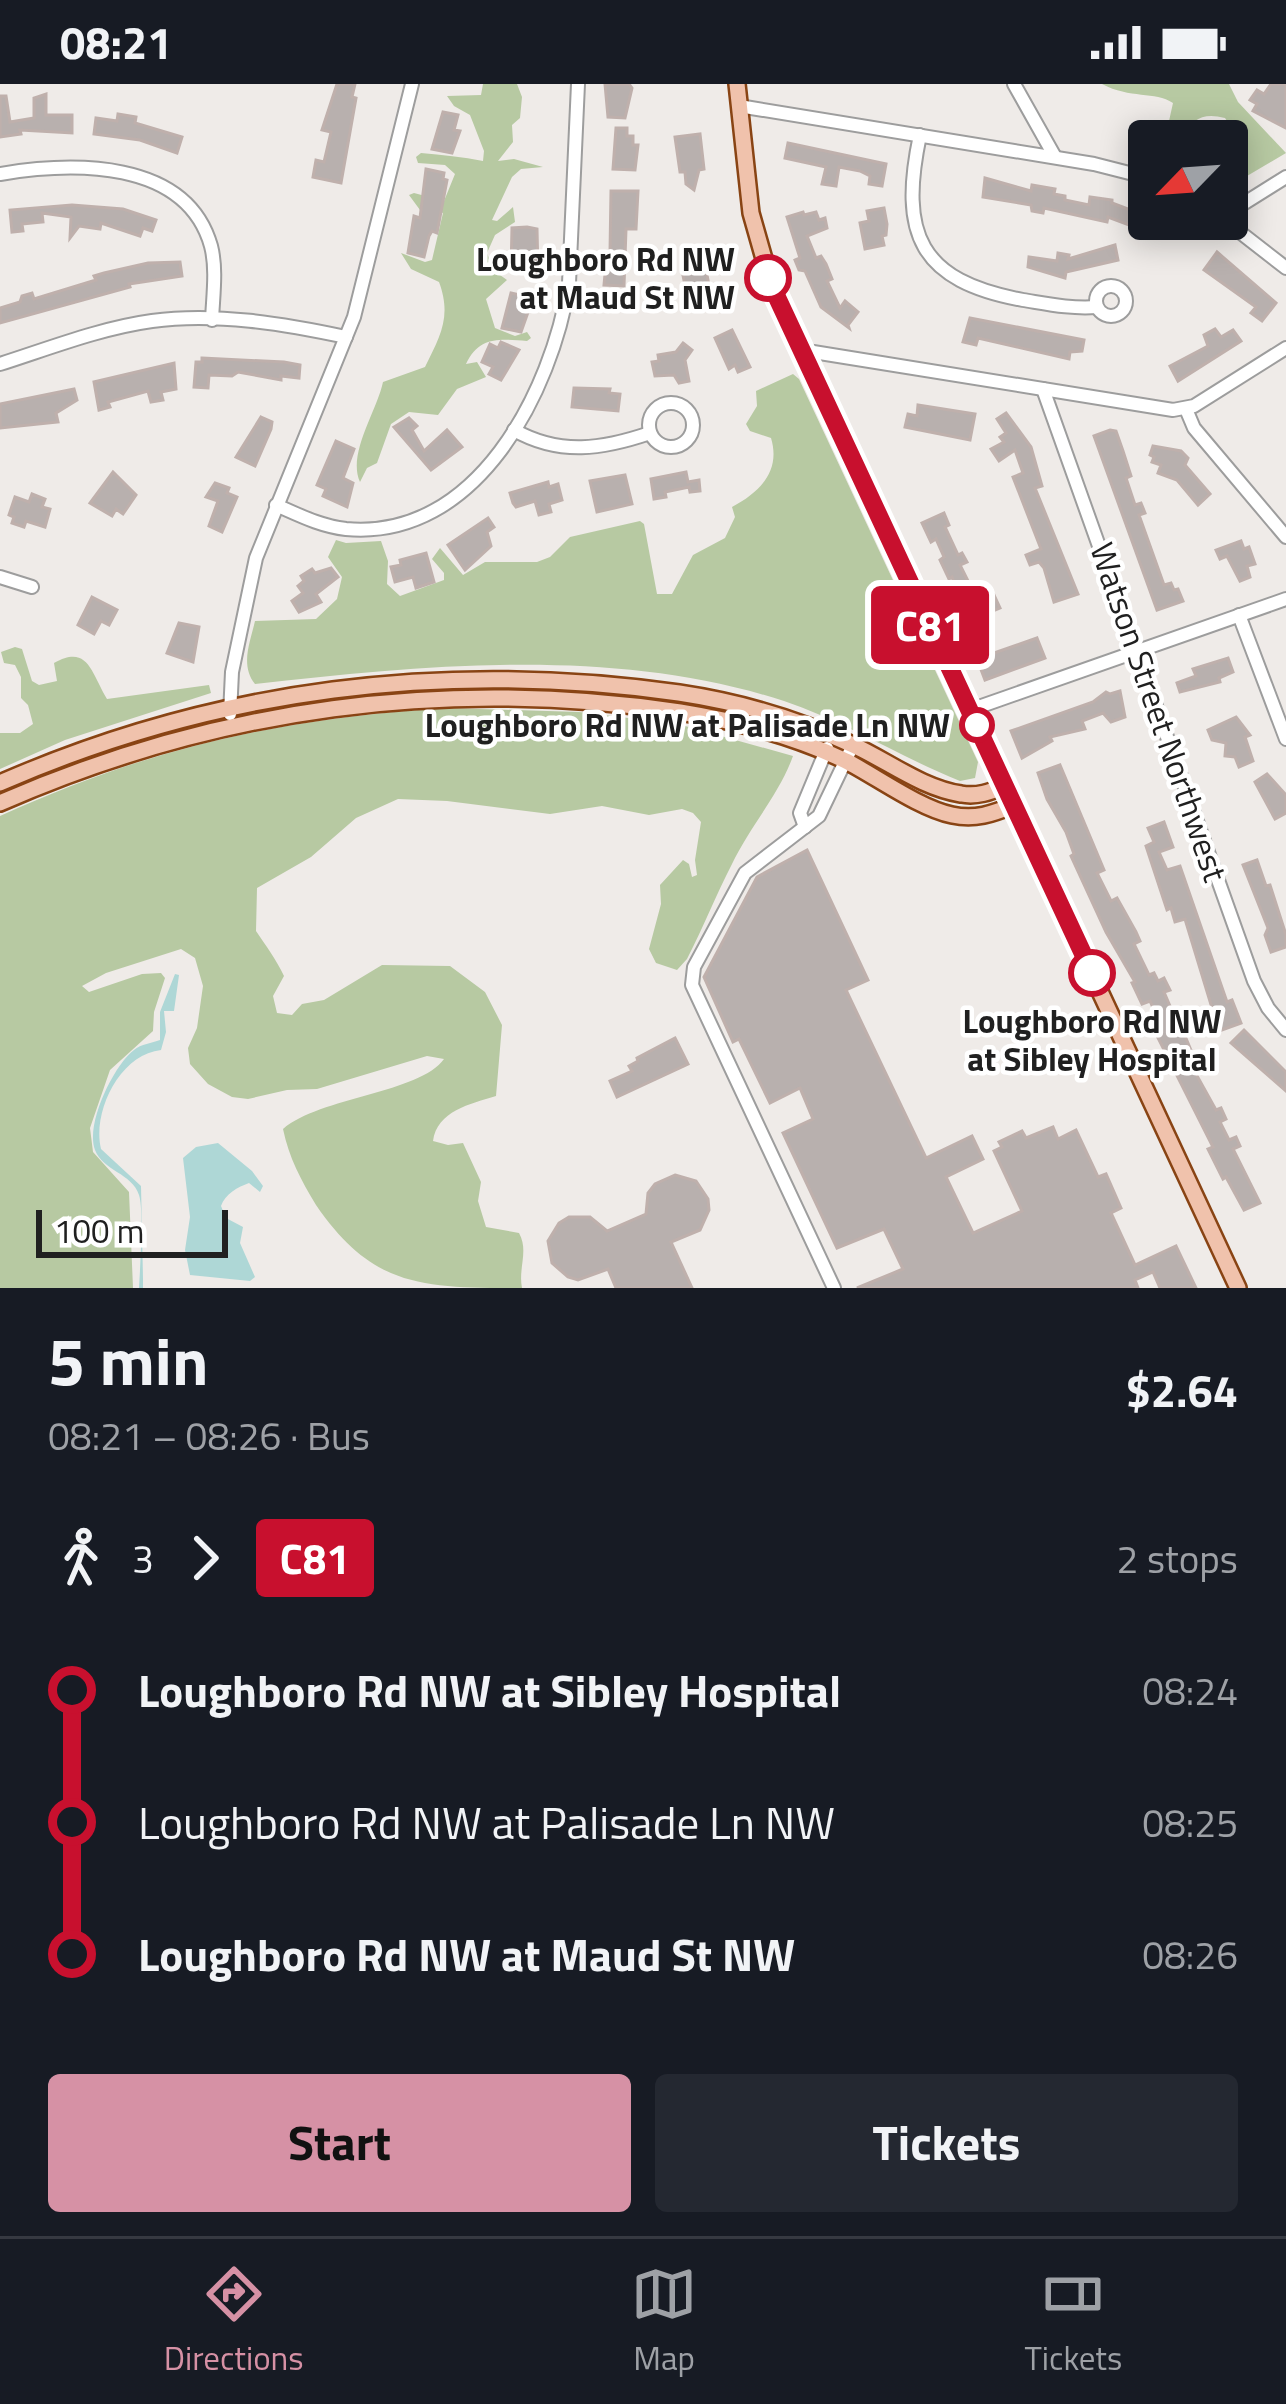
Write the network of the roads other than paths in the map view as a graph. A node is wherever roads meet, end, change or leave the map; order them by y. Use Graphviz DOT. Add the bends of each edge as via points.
graph roads {
  1 [pos="412,84"];
  2 [pos="578,84"];
  3 [pos="736,84"];
  4 [pos="1014,84"];
  5 [pos="739,106"];
  6 [pos="920,135"];
  7 [pos="1055,157"];
  8 [pos="1128,173"];
  9 [pos="0,174"];
  10 [pos="1286,177"];
  11 [pos="1248,202"];
  12 [pos="1248,236"];
  13 [pos="1286,268"];
  14 [pos="1096,307"];
  15 [pos="212,320"];
  16 [pos="346,337"];
  17 [pos="1286,348"];
  18 [pos="801,350"];
  19 [pos="0,364"];
  20 [pos="1043,389"];
  21 [pos="1186,409"];
  22 [pos="514,430"];
  23 [pos="650,433"];
  24 [pos="276,505"];
  25 [pos="1286,537"];
  26 [pos="0,577"];
  27 [pos="32,586"];
  28 [pos="1286,598"];
  29 [pos="1239,615"];
  30 [pos="1138,651"];
  31 [pos="229,705"];
  32 [pos="970,710"];
  33 [pos="231,724"];
  34 [pos="1286,739"];
  35 [pos="829,744"];
  36 [pos="849,753"];
  37 [pos="0,783"];
  38 [pos="1005,786"];
  39 [pos="0,803"];
  40 [pos="1014,805"];
  41 [pos="805,827"];
  42 [pos="1286,1030"];
  43 [pos="834,1288"];
  44 [pos="1238,1288"];
  1 -- 16 [label="street"];
  2 -- 22 [label="street" via="566,301 545,373"];
  3 -- 5 [label="main road"];
  4 -- 7 [label="street"];
  5 -- 6 [label="street"];
  5 -- 18 [label="main road" via="758,247"];
  6 -- 7 [label="street"];
  6 -- 14 [label="street" via="912,211 941,267 980,292"];
  7 -- 8 [label="street"];
  9 -- 15 [label="street" via="90,169 174,193 211,245"];
  10 -- 11 [label="street"];
  12 -- 13 [label="street"];
  15 -- 16 [label="street"];
  15 -- 19 [label="street" via="134,324"];
  16 -- 24 [label="street"];
  17 -- 21 [label="street"];
  18 -- 20 [label="street"];
  18 -- 32 [label="main road"];
  20 -- 21 [label="street"];
  20 -- 30 [label="street, Watson Street Northwest"];
  21 -- 25 [label="street"];
  22 -- 23 [label="street" via="581,448"];
  22 -- 24 [label="street" via="459,492 401,524 338,528"];
  24 -- 31 [label="street" via="248,590"];
  26 -- 27 [label="street"];
  28 -- 29 [label="street"];
  29 -- 30 [label="street"];
  29 -- 34 [label="street"];
  30 -- 32 [label="street"];
  30 -- 42 [label="street, Watson Street Northwest" via="1254,981"];
  31 -- 33 [label="street"];
  31 -- 35 [label="main road" via="381,683 560,681 721,701 784,717"];
  31 -- 37 [label="main road" via="101,742"];
  32 -- 38 [label="main road"];
  33 -- 35 [label="main road" via="382,702 557,700 717,719"];
  33 -- 39 [label="main road" via="124,754"];
  35 -- 36 [label="main road"];
  35 -- 41 [label="street" via="800,813"];
  36 -- 38 [label="main road" via="954,793"];
  36 -- 40 [label="main road" via="950,815 981,817"];
  36 -- 41 [label="street" via="819,816"];
  38 -- 40 [label="main road"];
  40 -- 44 [label="main road"];
  41 -- 43 [label="street" via="745,873 692,985"];
}
